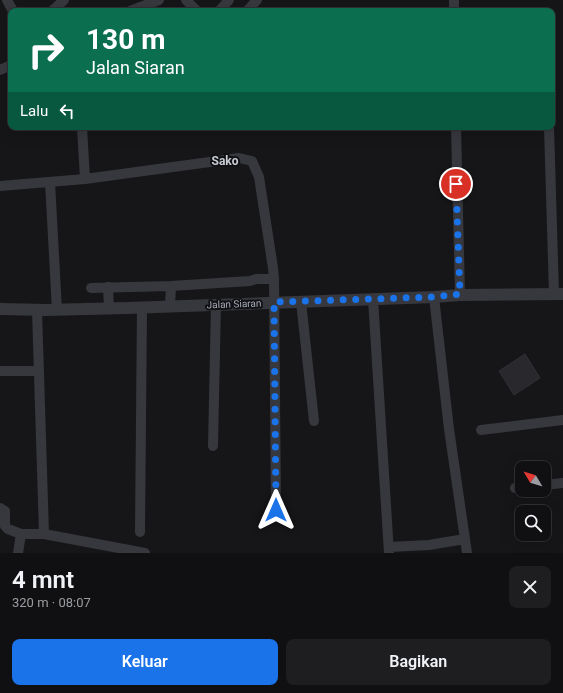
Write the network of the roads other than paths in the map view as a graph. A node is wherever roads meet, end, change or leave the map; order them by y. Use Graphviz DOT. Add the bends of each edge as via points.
graph roads {
  1 [pos="64,0"];
  2 [pos="159,0"];
  3 [pos="186,0"];
  4 [pos="228,0"];
  5 [pos="257,0"];
  6 [pos="55,8"];
  7 [pos="138,8"];
  8 [pos="194,8"];
  9 [pos="221,8"];
  10 [pos="250,8"];
  11 [pos="82,130"];
  12 [pos="456,130"];
  13 [pos="550,130"];
  14 [pos="85,179"];
  15 [pos="50,182"];
  16 [pos="0,186"];
  17 [pos="274,279"];
  18 [pos="171,286"];
  19 [pos="108,287"];
  20 [pos="91,288"];
  21 [pos="460,294"];
  22 [pos="559,294"];
  23 [pos="434,297"];
  24 [pos="373,299"];
  25 [pos="274,302"];
  26 [pos="301,302"];
  27 [pos="216,304"];
  28 [pos="170,306"];
  29 [pos="142,307"];
  30 [pos="109,308"];
  31 [pos="0,309"];
  32 [pos="37,310"];
  33 [pos="57,310"];
  34 [pos="0,371"];
  35 [pos="38,371"];
  36 [pos="563,420"];
  37 [pos="314,421"];
  38 [pos="481,430"];
  39 [pos="214,446"];
  40 [pos="563,483"];
  41 [pos="551,484"];
  42 [pos="0,508"];
  43 [pos="276,510"];
  44 [pos="140,532"];
  45 [pos="21,534"];
  46 [pos="44,534"];
  47 [pos="465,539"];
  48 [pos="389,550"];
  49 [pos="18,553"];
  50 [pos="145,553"];
  51 [pos="467,553"];
  1 -- 6 [label="street"];
  2 -- 7 [label="street"];
  3 -- 8 [label="street"];
  4 -- 9 [label="street"];
  5 -- 10 [label="street"];
  11 -- 14 [label="street"];
  12 -- 21 [label="street"];
  13 -- 22 [label="street"];
  14 -- 15 [label="street"];
  14 -- 17 [label="street" via="239,158 252,161 260,177"];
  15 -- 16 [label="street"];
  15 -- 33 [label="street"];
  17 -- 18 [label="street"];
  17 -- 25 [label="street"];
  18 -- 19 [label="street"];
  18 -- 28 [label="street"];
  19 -- 20 [label="street"];
  19 -- 30 [label="street"];
  21 -- 22 [label="street, Jalan Siaran"];
  21 -- 23 [label="street, Jalan Siaran"];
  23 -- 24 [label="street, Jalan Siaran"];
  23 -- 47 [label="street"];
  24 -- 26 [label="street, Jalan Siaran"];
  24 -- 48 [label="street"];
  25 -- 26 [label="street, Jalan Siaran"];
  25 -- 27 [label="street, Jalan Siaran"];
  25 -- 43 [label="street"];
  26 -- 37 [label="street"];
  27 -- 28 [label="street, Jalan Siaran"];
  27 -- 39 [label="street"];
  28 -- 29 [label="street, Jalan Siaran"];
  29 -- 30 [label="street, Jalan Siaran"];
  29 -- 44 [label="street"];
  30 -- 33 [label="street, Jalan Siaran"];
  31 -- 32 [label="street, Jalan Siaran"];
  32 -- 33 [label="street, Jalan Siaran"];
  32 -- 35 [label="street"];
  34 -- 35 [label="street"];
  35 -- 46 [label="street"];
  36 -- 38 [label="street"];
  40 -- 41 [label="street"];
  42 -- 45 [label="street" via="5,511 5,526"];
  45 -- 46 [label="street"];
  45 -- 49 [label="street"];
  46 -- 50 [label="street"];
  47 -- 48 [label="street"];
  47 -- 51 [label="street"];
}
